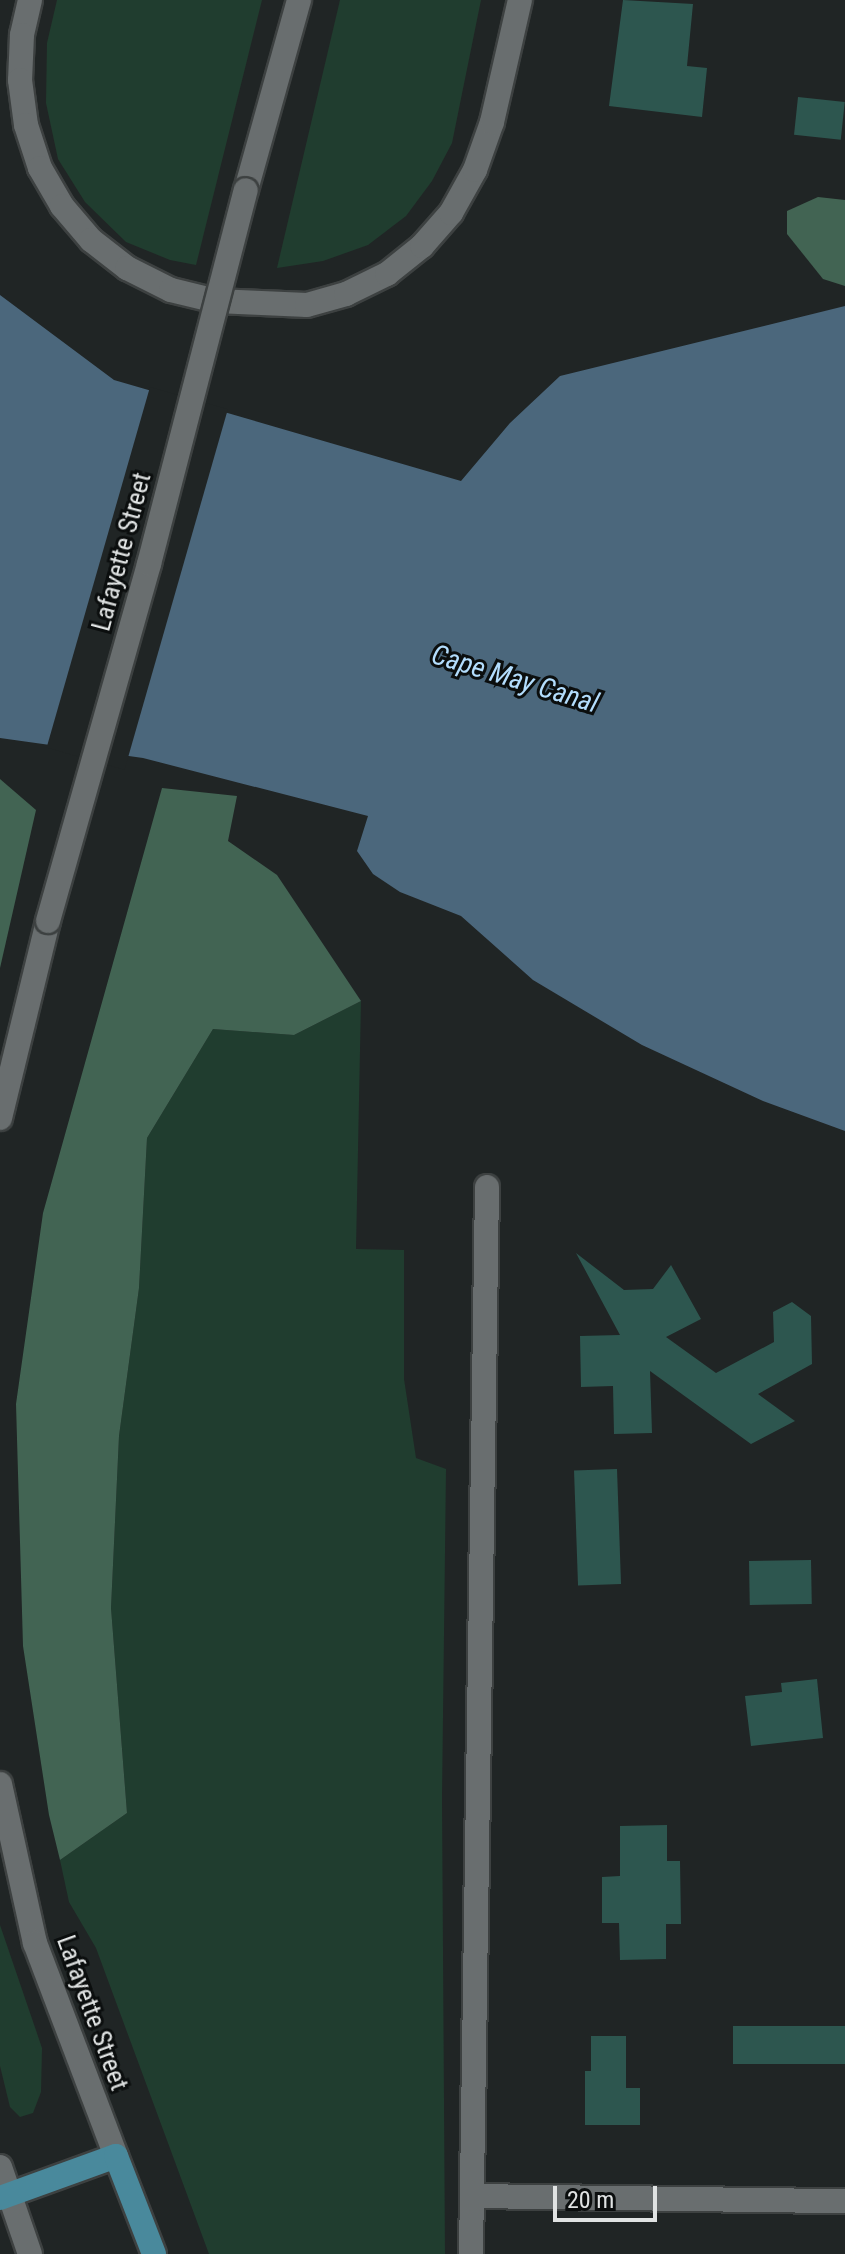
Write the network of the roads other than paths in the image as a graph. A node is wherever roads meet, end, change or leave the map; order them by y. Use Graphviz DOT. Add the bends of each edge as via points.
graph roads {
  1 [pos="30,0"];
  2 [pos="299,0"];
  3 [pos="520,0"];
  4 [pos="0,1118"];
  5 [pos="487,1187"];
  6 [pos="0,1784"];
  7 [pos="116,2156"];
  8 [pos="0,2167"];
  9 [pos="4,2196"];
  10 [pos="472,2196"];
  11 [pos="845,2201"];
  12 [pos="30,2254"];
  13 [pos="154,2254"];
  14 [pos="471,2254"];
  1 -- 3 [label="main road" via="20,80 26,125 40,168 62,206 91,240 127,268 171,290 216,301 307,305 387,274 451,213 475,170 492,122"];
  2 -- 4 [label="main road, Lafayette Street, bridge" via="48,921"];
  5 -- 10 [label="main road"];
  6 -- 7 [label="main road, Lafayette Street" via="35,1943"];
  7 -- 9 [label="main road"];
  7 -- 13 [label="main road, Lafayette Street"];
  8 -- 9 [label="main road"];
  9 -- 12 [label="main road"];
  10 -- 11 [label="main road"];
  10 -- 14 [label="main road"];
}
